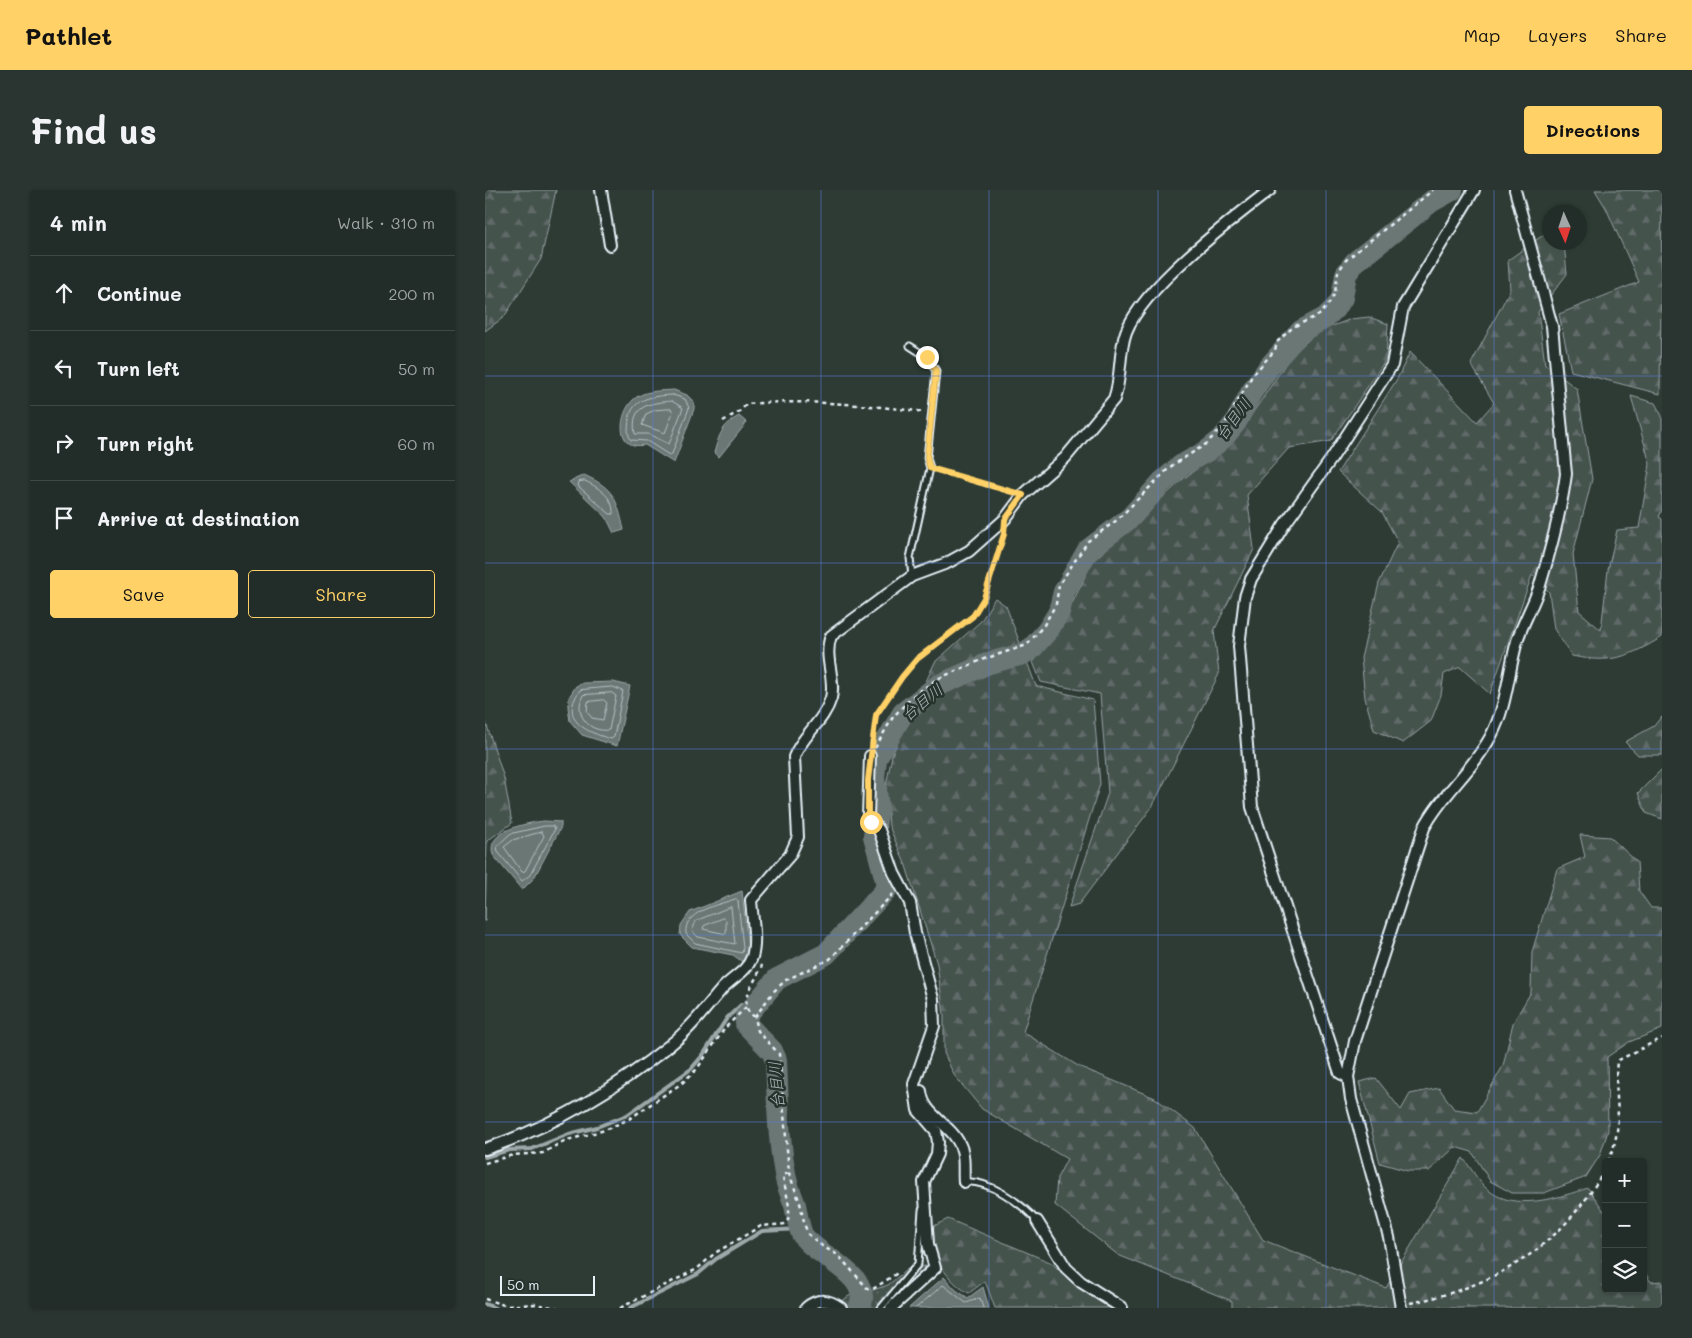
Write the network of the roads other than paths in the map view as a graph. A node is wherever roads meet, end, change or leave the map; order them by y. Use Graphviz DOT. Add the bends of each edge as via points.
graph roads {
  1 [pos="601,190"];
  2 [pos="1269,190"];
  3 [pos="1474,190"];
  4 [pos="1515,190"];
  5 [pos="610,245"];
  6 [pos="910,346"];
  7 [pos="911,576"];
  8 [pos="870,756"];
  9 [pos="919,1068"];
  10 [pos="1348,1077"];
  11 [pos="485,1149"];
  12 [pos="924,1182"];
  13 [pos="964,1182"];
  14 [pos="1037,1221"];
  15 [pos="1401,1306"];
  16 [pos="806,1308"];
  17 [pos="841,1308"];
  18 [pos="881,1308"];
  19 [pos="891,1308"];
  20 [pos="1122,1308"];
  1 -- 5 [label="street"];
  2 -- 7 [label="street" via="1178,267 1134,314 1121,348 1118,390 1114,399 1065,458 1023,495 1005,520 969,551"];
  3 -- 10 [label="street" via="1403,307 1393,365 1284,525 1251,580 1245,597 1239,646 1252,807 1340,1073"];
  4 -- 10 [label="street" via="1552,326 1566,474 1563,494 1540,586 1518,640 1502,713 1476,760 1432,813 1420,837 1359,1026"];
  6 -- 7 [label="lane" via="927,357 936,371 927,458 930,468 910,558"];
  7 -- 11 [label="street" via="831,636 828,644 832,686 829,703 794,757 798,837 790,855 751,900 753,947 748,965 662,1051 574,1109 536,1129"];
  8 -- 9 [label="street" via="868,806 871,822 879,830 909,903 931,985 934,1026"];
  9 -- 12 [label="street" via="915,1101 918,1110 936,1131 938,1142 937,1154"];
  9 -- 13 [label="street" via="922,1101 927,1110 948,1126 962,1150"];
  10 -- 15 [label="street" via="1351,1099 1389,1237"];
  12 -- 18 [label="lane" via="919,1259 913,1271"];
  12 -- 19 [label="street" via="928,1244 935,1268"];
  13 -- 14 [label="lane" via="977,1182 995,1190 1028,1211"];
  14 -- 20 [label="street" via="1066,1268 1081,1282"];
  16 -- 17 [label="street" via="818,1301 835,1303"];
}
